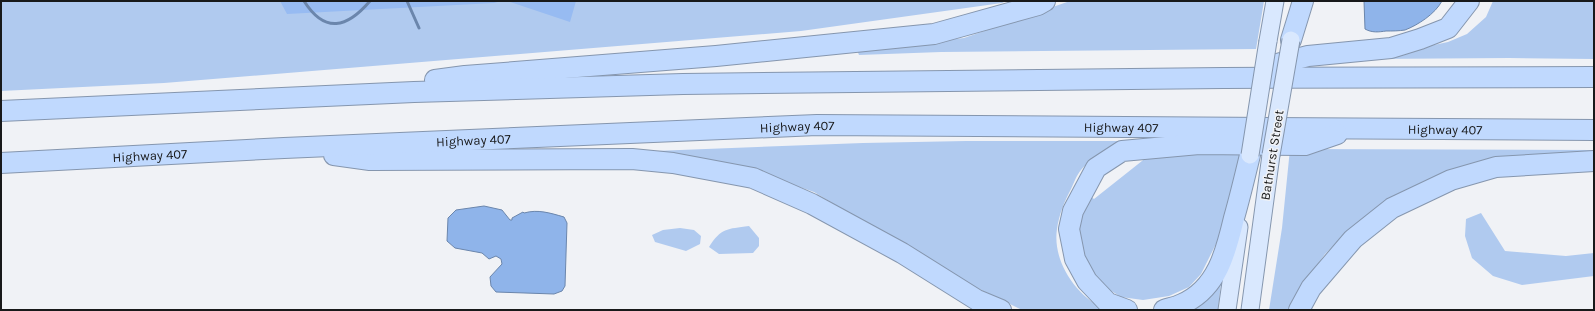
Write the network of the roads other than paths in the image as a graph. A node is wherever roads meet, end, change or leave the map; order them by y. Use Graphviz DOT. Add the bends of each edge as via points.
graph roads {
  1 [pos="1045,1"];
  2 [pos="1275,1"];
  3 [pos="1299,1"];
  4 [pos="1303,1"];
  5 [pos="1469,1"];
  6 [pos="1291,40"];
  7 [pos="1594,77"];
  8 [pos="1223,78"];
  9 [pos="330,96"];
  10 [pos="1,111"];
  11 [pos="1353,129"];
  12 [pos="1594,130"];
  13 [pos="284,148"];
  14 [pos="1250,155"];
  15 [pos="1594,161"];
  16 [pos="1,163"];
  17 [pos="1001,310"];
  18 [pos="1126,310"];
  19 [pos="1164,310"];
  20 [pos="1227,310"];
  21 [pos="1250,310"];
  22 [pos="1299,310"];
  1 -- 9 [label="highway" via="934,34 708,57 465,76"];
  2 -- 14 [label="main road, Bathurst Street, bridge"];
  3 -- 6 [label="main road, Bathurst Street"];
  4 -- 6 [label="highway"];
  5 -- 8 [label="highway" via="1448,28 1420,39 1391,48 1308,56"];
  6 -- 21 [label="main road, Bathurst Street, bridge" via="1271,155"];
  7 -- 8 [label="highway"];
  8 -- 9 [label="highway" via="683,84"];
  9 -- 10 [label="highway"];
  11 -- 12 [label="highway, Highway 407"];
  11 -- 13 [label="highway, Highway 407" via="817,125"];
  11 -- 18 [label="highway" via="1305,145 1199,144 1122,151 1096,168 1073,211 1069,229 1075,259 1087,281 1108,303"];
  13 -- 16 [label="highway, Highway 407"];
  13 -- 17 [label="highway" via="370,160 632,159 673,163 753,178 812,204 902,254 977,300"];
  14 -- 19 [label="highway" via="1226,251 1216,274 1195,296 1181,305"];
  14 -- 20 [label="main road, Bathurst Street"];
  15 -- 22 [label="highway" via="1496,168 1451,180 1392,208 1353,239 1311,288"];
}
